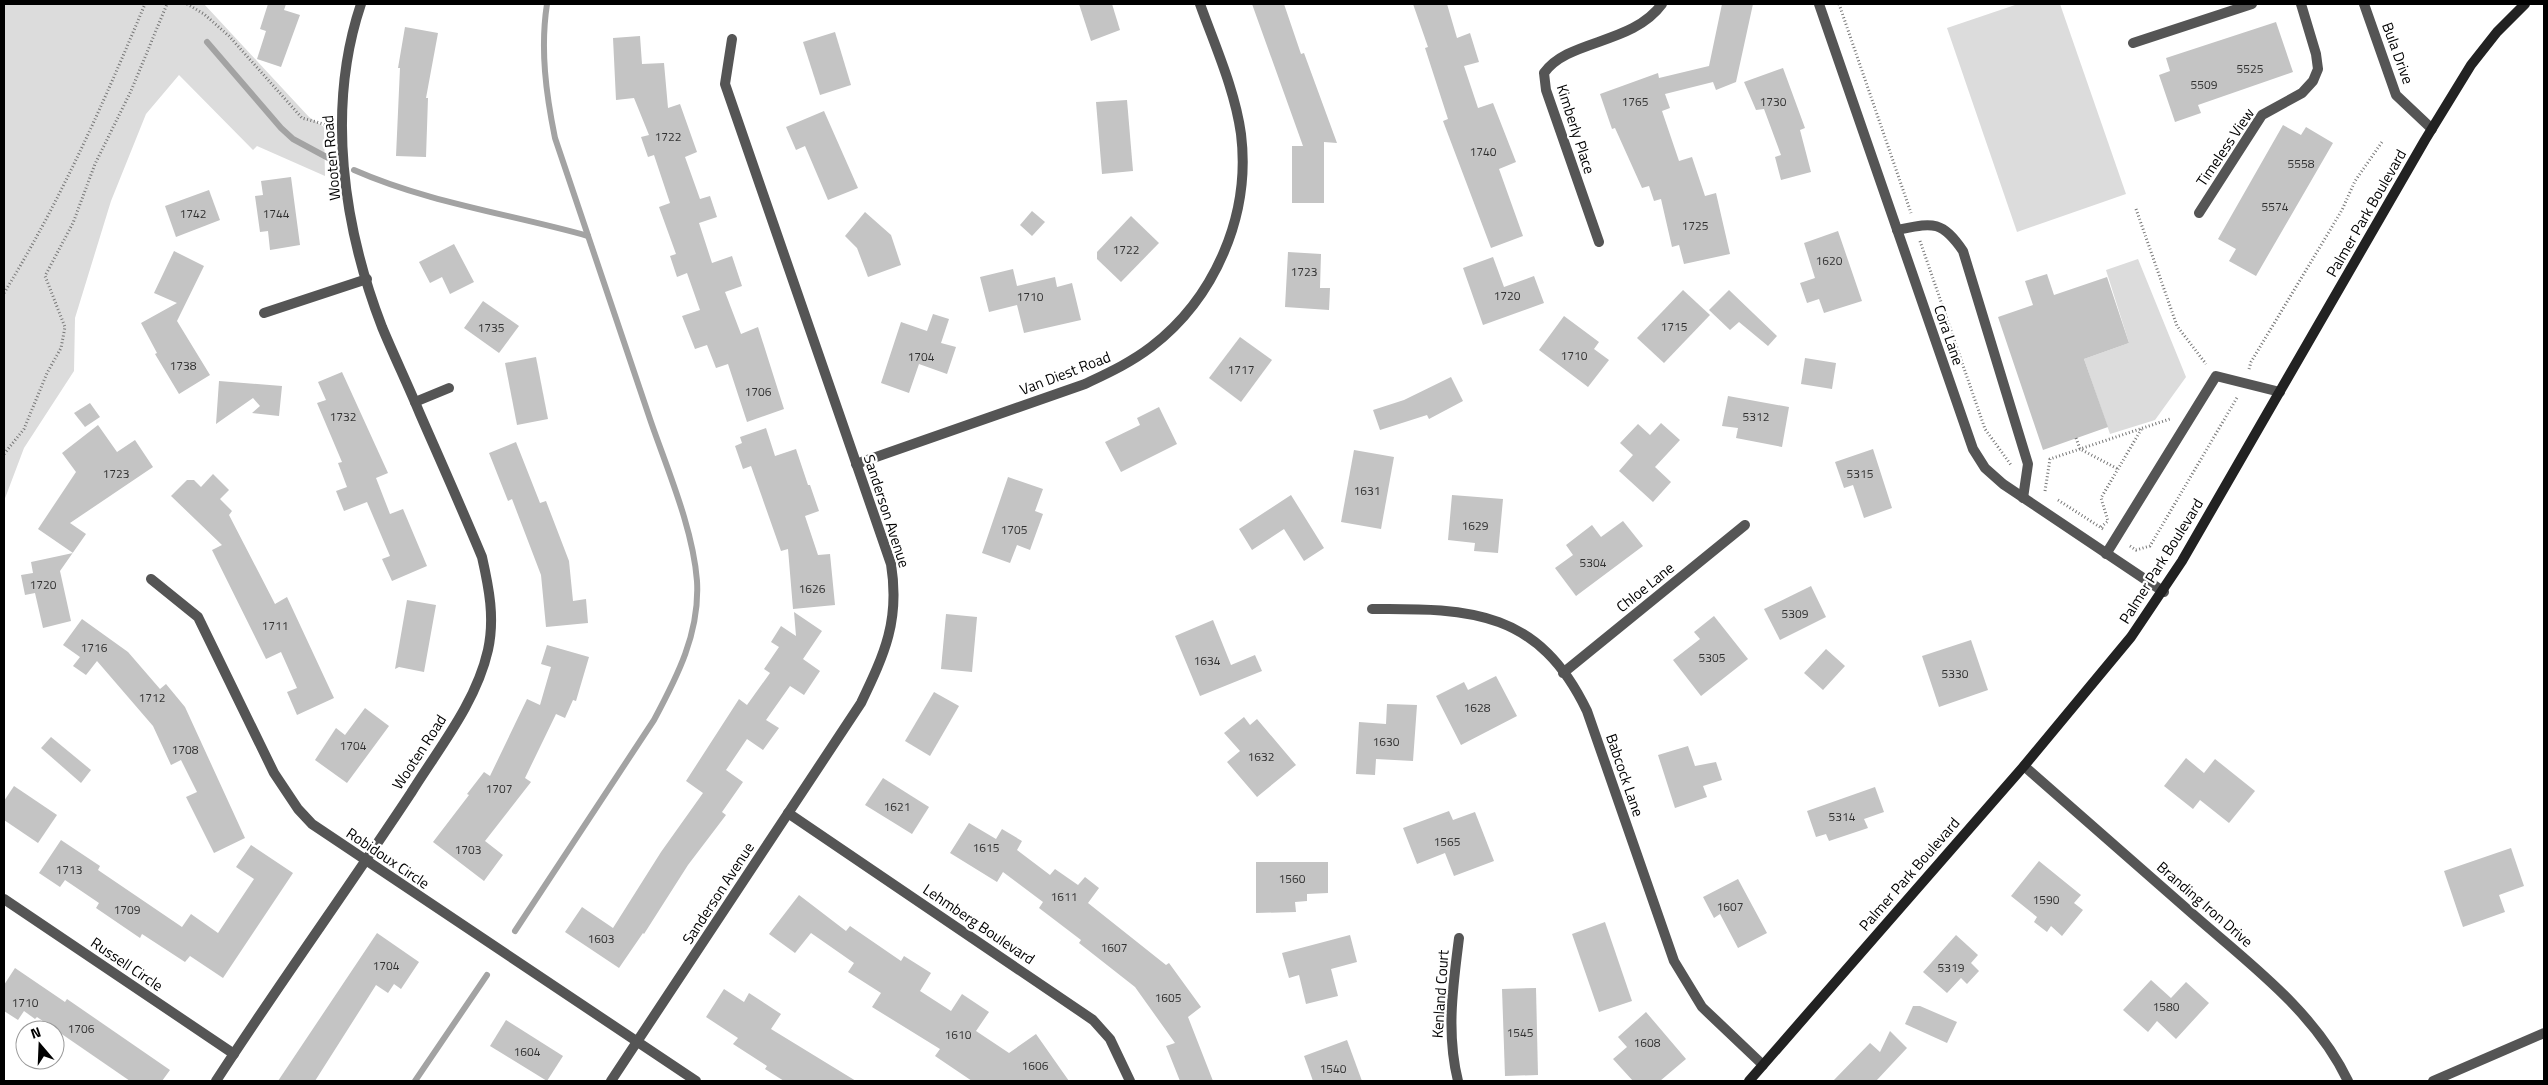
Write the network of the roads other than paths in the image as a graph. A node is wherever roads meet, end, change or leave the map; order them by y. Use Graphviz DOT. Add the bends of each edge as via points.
graph roads {
  1 [pos="361,4"];
  2 [pos="1200,4"];
  3 [pos="1662,4"];
  4 [pos="1819,4"];
  5 [pos="2252,4"];
  6 [pos="2301,4"];
  7 [pos="2364,4"];
  8 [pos="2525,4"];
  9 [pos="732,40"];
  10 [pos="2132,43"];
  11 [pos="2432,129"];
  12 [pos="2199,213"];
  13 [pos="1897,230"];
  14 [pos="1599,242"];
  15 [pos="367,279"];
  16 [pos="264,313"];
  17 [pos="449,388"];
  18 [pos="2280,392"];
  19 [pos="415,402"];
  20 [pos="856,464"];
  21 [pos="2023,498"];
  22 [pos="1745,525"];
  23 [pos="2106,554"];
  24 [pos="151,579"];
  25 [pos="2164,592"];
  26 [pos="1372,609"];
  27 [pos="1563,673"];
  28 [pos="2024,766"];
  29 [pos="788,813"];
  30 [pos="366,861"];
  31 [pos="4,899"];
  32 [pos="1459,938"];
  33 [pos="2544,1033"];
  34 [pos="637,1042"];
  35 [pos="234,1054"];
  36 [pos="1763,1065"];
  37 [pos="216,1081"];
  38 [pos="611,1081"];
  39 [pos="696,1081"];
  40 [pos="1130,1081"];
  41 [pos="1458,1081"];
  42 [pos="1748,1081"];
  43 [pos="2348,1081"];
  44 [pos="2433,1081"];
  1 -- 15 [label="street, Wooten Road" via="345,78 340,127 349,205"];
  2 -- 20 [label="street, Van Diest Road" via="1234,102 1241,134 1242,167 1233,230 1220,263 1202,292 1181,320 1121,368 1085,384"];
  3 -- 14 [label="street, Kimberly Place" via="1641,25 1564,56 1551,63 1544,72 1546,90"];
  4 -- 13 [label="street, Cora Lane"];
  5 -- 10 [label="street"];
  6 -- 12 [label="street, Timeless View" via="2316,54 2318,69 2313,81 2302,93 2262,115"];
  7 -- 11 [label="street, Bula Drive" via="2396,95"];
  8 -- 11 [label="main road, Palmer Park Boulevard" via="2471,65"];
  9 -- 20 [label="street, Sanderson Avenue" via="726,84"];
  11 -- 18 [label="main road, Palmer Park Boulevard"];
  13 -- 21 [label="street, Cora Lane" via="1973,449 1985,468"];
  13 -- 21 [label="street" via="1930,223 1942,226 1963,251 2028,464"];
  15 -- 16 [label="street"];
  15 -- 19 [label="street, Wooten Road" via="382,326"];
  17 -- 19 [label="street"];
  18 -- 23 [label="street" via="2216,376"];
  18 -- 25 [label="main road, Palmer Park Boulevard"];
  19 -- 30 [label="street, Wooten Road" via="482,557 490,589 492,618 488,650 467,706"];
  20 -- 29 [label="street, Sanderson Avenue" via="891,564 895,607 891,629 879,666 861,702"];
  21 -- 23 [label="street, Cora Lane"];
  22 -- 27 [label="street, Chloe Lane"];
  23 -- 25 [label="street, Cora Lane"];
  24 -- 30 [label="street, Robidoux Circle" via="198,617 274,773 298,809 312,824"];
  25 -- 28 [label="main road, Palmer Park Boulevard" via="2113,661"];
  26 -- 27 [label="street, Babcock Lane" via="1438,609 1498,622 1532,638 1548,652"];
  27 -- 36 [label="street, Babcock Lane" via="1577,691 1586,711 1674,961 1702,1007"];
  28 -- 36 [label="main road, Palmer Park Boulevard"];
  28 -- 43 [label="street, Branding Iron Drive" via="2271,982 2327,1044"];
  29 -- 34 [label="street, Sanderson Avenue"];
  29 -- 40 [label="street, Lehmberg Boulevard" via="1093,1020 1110,1039"];
  30 -- 34 [label="street, Robidoux Circle"];
  30 -- 35 [label="street, Wooten Road"];
  31 -- 35 [label="street, Russell Circle"];
  32 -- 41 [label="street, Kenland Court" via="1451,1041"];
  33 -- 44 [label="street"];
  34 -- 38 [label="street, Sanderson Avenue"];
  34 -- 39 [label="street, Robidoux Circle"];
  35 -- 37 [label="street, Wooten Road"];
  36 -- 42 [label="main road, Palmer Park Boulevard"];
}
